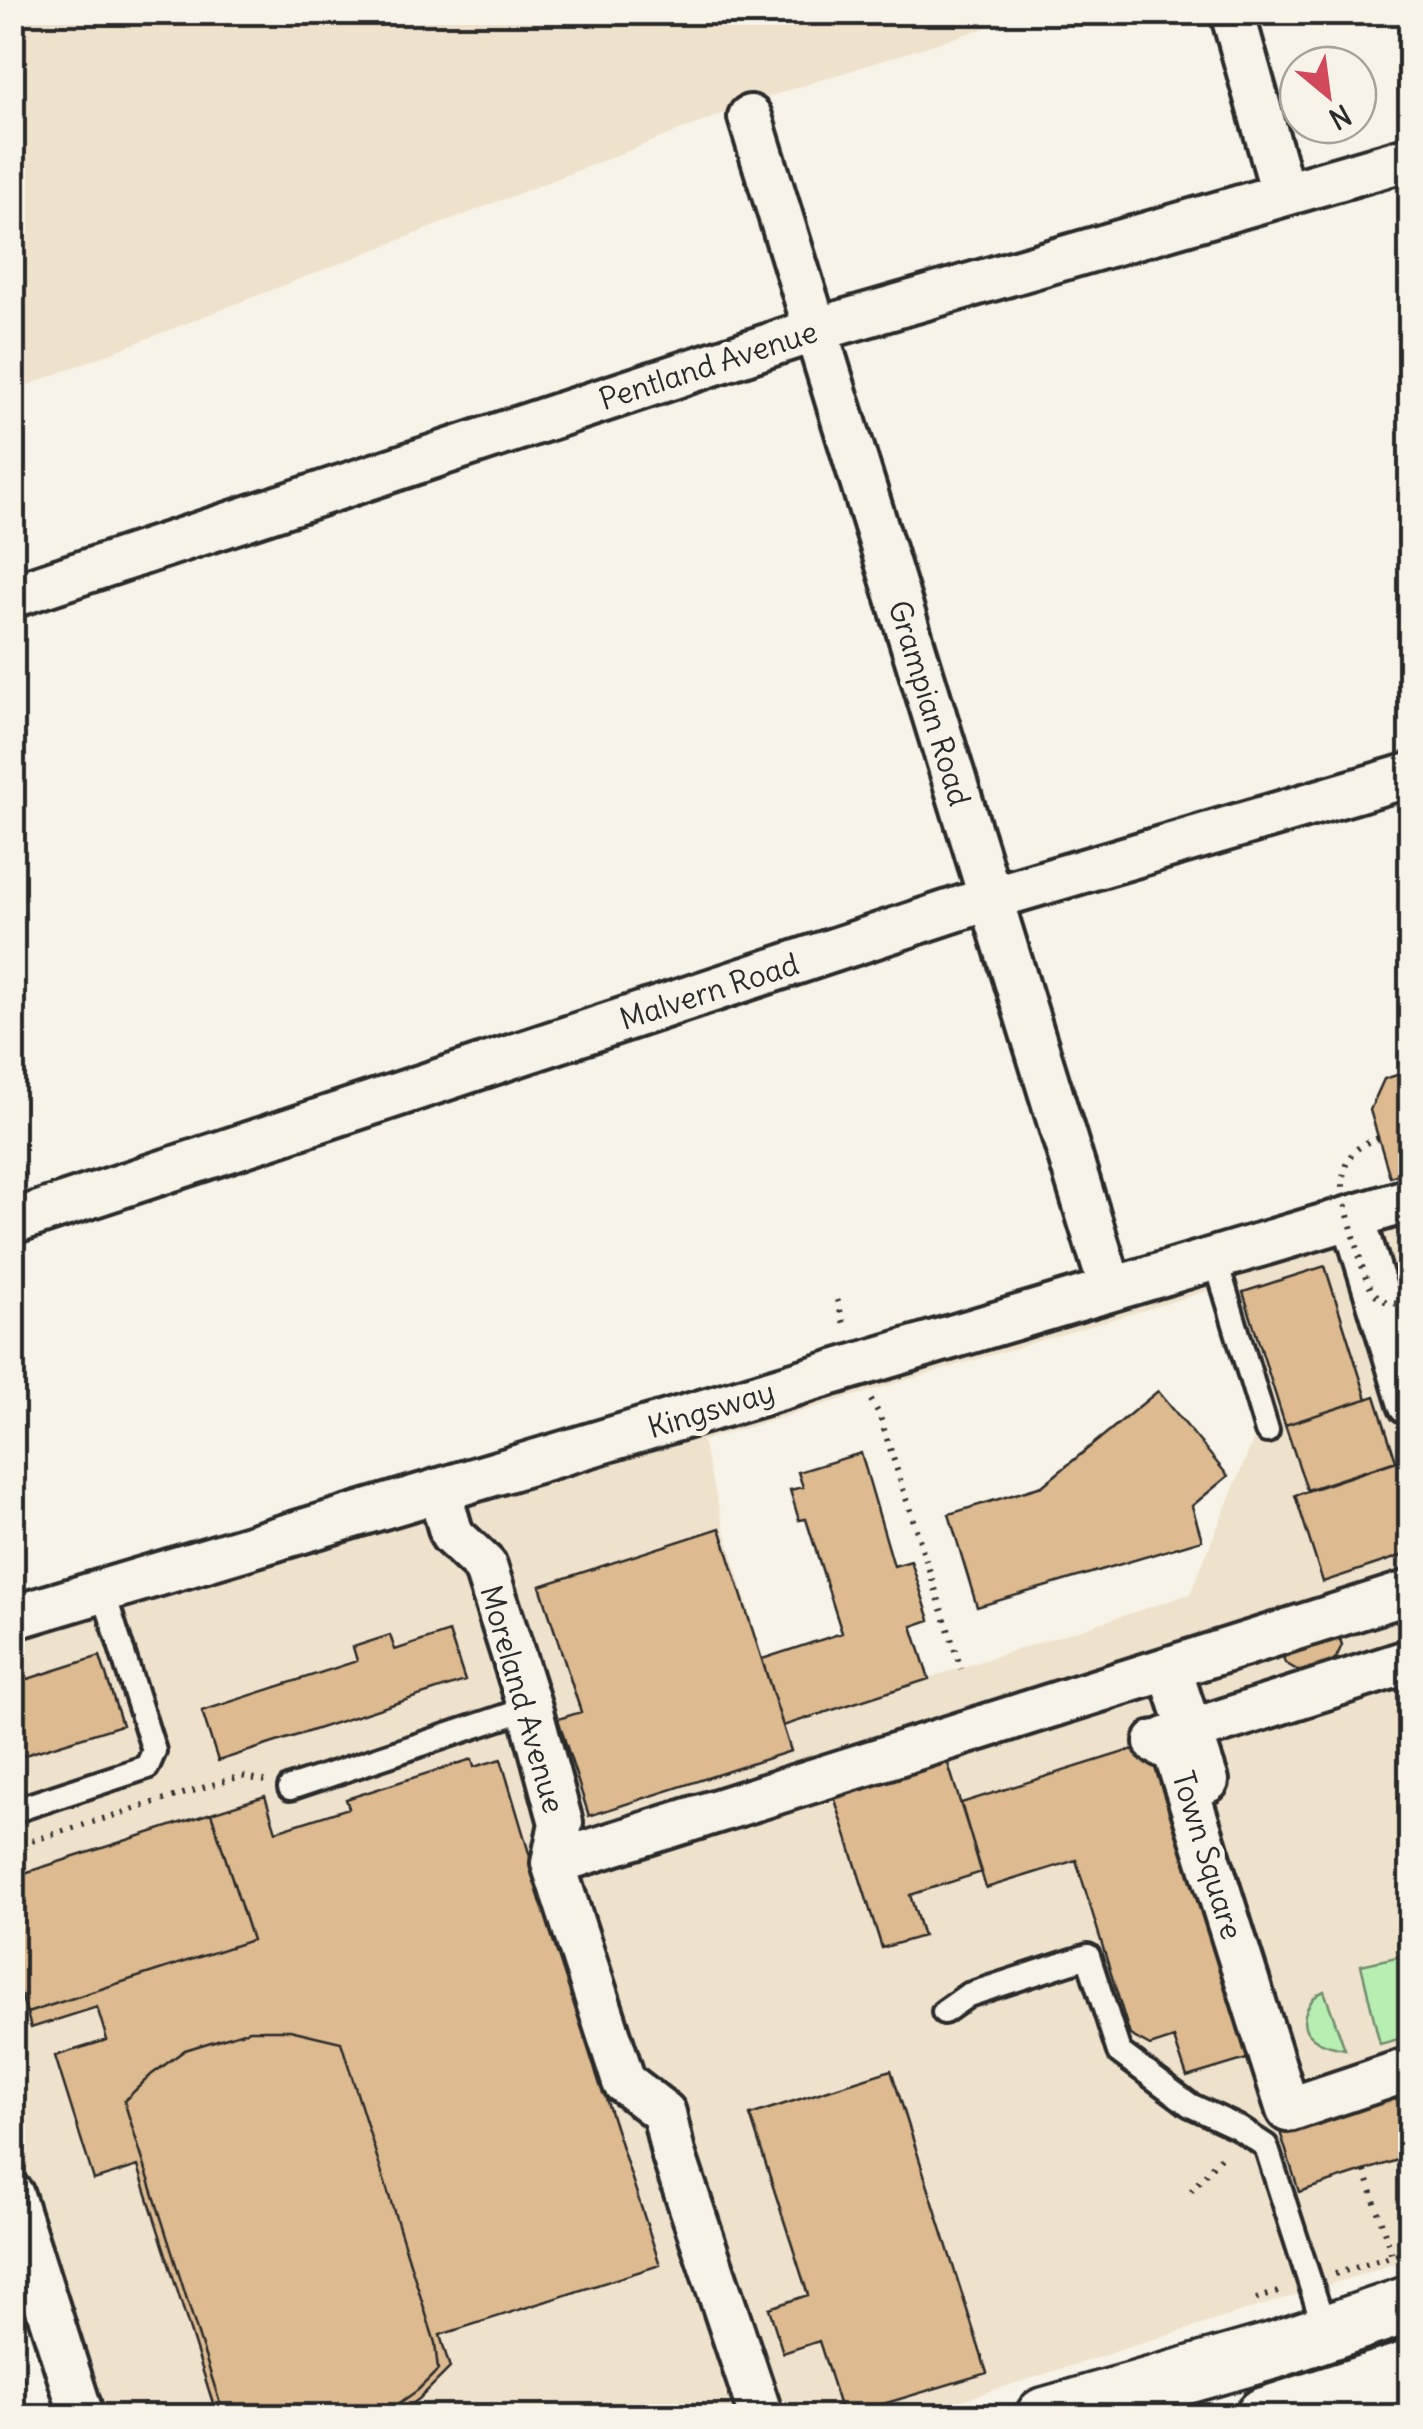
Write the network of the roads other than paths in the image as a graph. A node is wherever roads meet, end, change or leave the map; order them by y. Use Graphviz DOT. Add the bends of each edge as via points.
graph roads {
  1 [pos="1232,12"];
  2 [pos="750,117"];
  3 [pos="1410,158"];
  4 [pos="1283,193"];
  5 [pos="815,330"];
  6 [pos="12,596"];
  7 [pos="1410,775"];
  8 [pos="991,898"];
  9 [pos="1410,1200"];
  10 [pos="1353,1217"];
  11 [pos="12,1222"];
  12 [pos="1215,1258"];
  13 [pos="1111,1290"];
  14 [pos="1410,1404"];
  15 [pos="1266,1431"];
  16 [pos="439,1490"];
  17 [pos="103,1591"];
  18 [pos="1410,1592"];
  19 [pos="12,1618"];
  20 [pos="1406,1658"];
  21 [pos="1170,1670"];
  22 [pos="530,1708"];
  23 [pos="1191,1731"];
  24 [pos="290,1788"];
  25 [pos="22,1808"];
  26 [pos="552,1863"];
  27 [pos="944,2012"];
  28 [pos="1410,2060"];
  29 [pos="1410,2069"];
  30 [pos="1299,2099"];
  31 [pos="12,2195"];
  32 [pos="1401,2280"];
  33 [pos="1326,2332"];
  34 [pos="1410,2369"];
  35 [pos="82,2416"];
  36 [pos="762,2416"];
  37 [pos="1044,2416"];
  38 [pos="1264,2416"];
  1 -- 4 [label="street"];
  2 -- 5 [label="street, Grampian Road"];
  3 -- 4 [label="street, Pentland Avenue"];
  4 -- 5 [label="street, Pentland Avenue"];
  5 -- 6 [label="street, Pentland Avenue"];
  5 -- 8 [label="street, Grampian Road"];
  7 -- 8 [label="street, Malvern Road"];
  8 -- 11 [label="street, Malvern Road"];
  8 -- 13 [label="street, Grampian Road"];
  9 -- 10 [label="street, Kingsway"];
  10 -- 12 [label="street, Kingsway"];
  10 -- 14 [label="street"];
  12 -- 13 [label="street, Kingsway"];
  12 -- 15 [label="lane"];
  13 -- 16 [label="street, Kingsway"];
  16 -- 17 [label="street, Kingsway"];
  16 -- 22 [label="street, Moreland Avenue" via="452,1535 484,1566"];
  17 -- 19 [label="street, Kingsway"];
  17 -- 25 [label="lane" via="154,1752 146,1767"];
  18 -- 21 [label="street"];
  20 -- 23 [label="street, Town Square"];
  21 -- 23 [label="street"];
  21 -- 26 [label="street"];
  22 -- 24 [label="lane"];
  22 -- 26 [label="street, Moreland Avenue" via="561,1823"];
  23 -- 30 [label="street"];
  26 -- 36 [label="street, Moreland Avenue" via="624,2082 664,2112"];
  27 -- 33 [label="lane" via="968,1995 1088,1956 1120,2052 1190,2105 1266,2146"];
  28 -- 30 [label="street"];
  29 -- 30 [label="street" via="1288,2110"];
  31 -- 35 [label="street"];
  32 -- 33 [label="street"];
  33 -- 37 [label="street"];
  34 -- 38 [label="street"];
}
